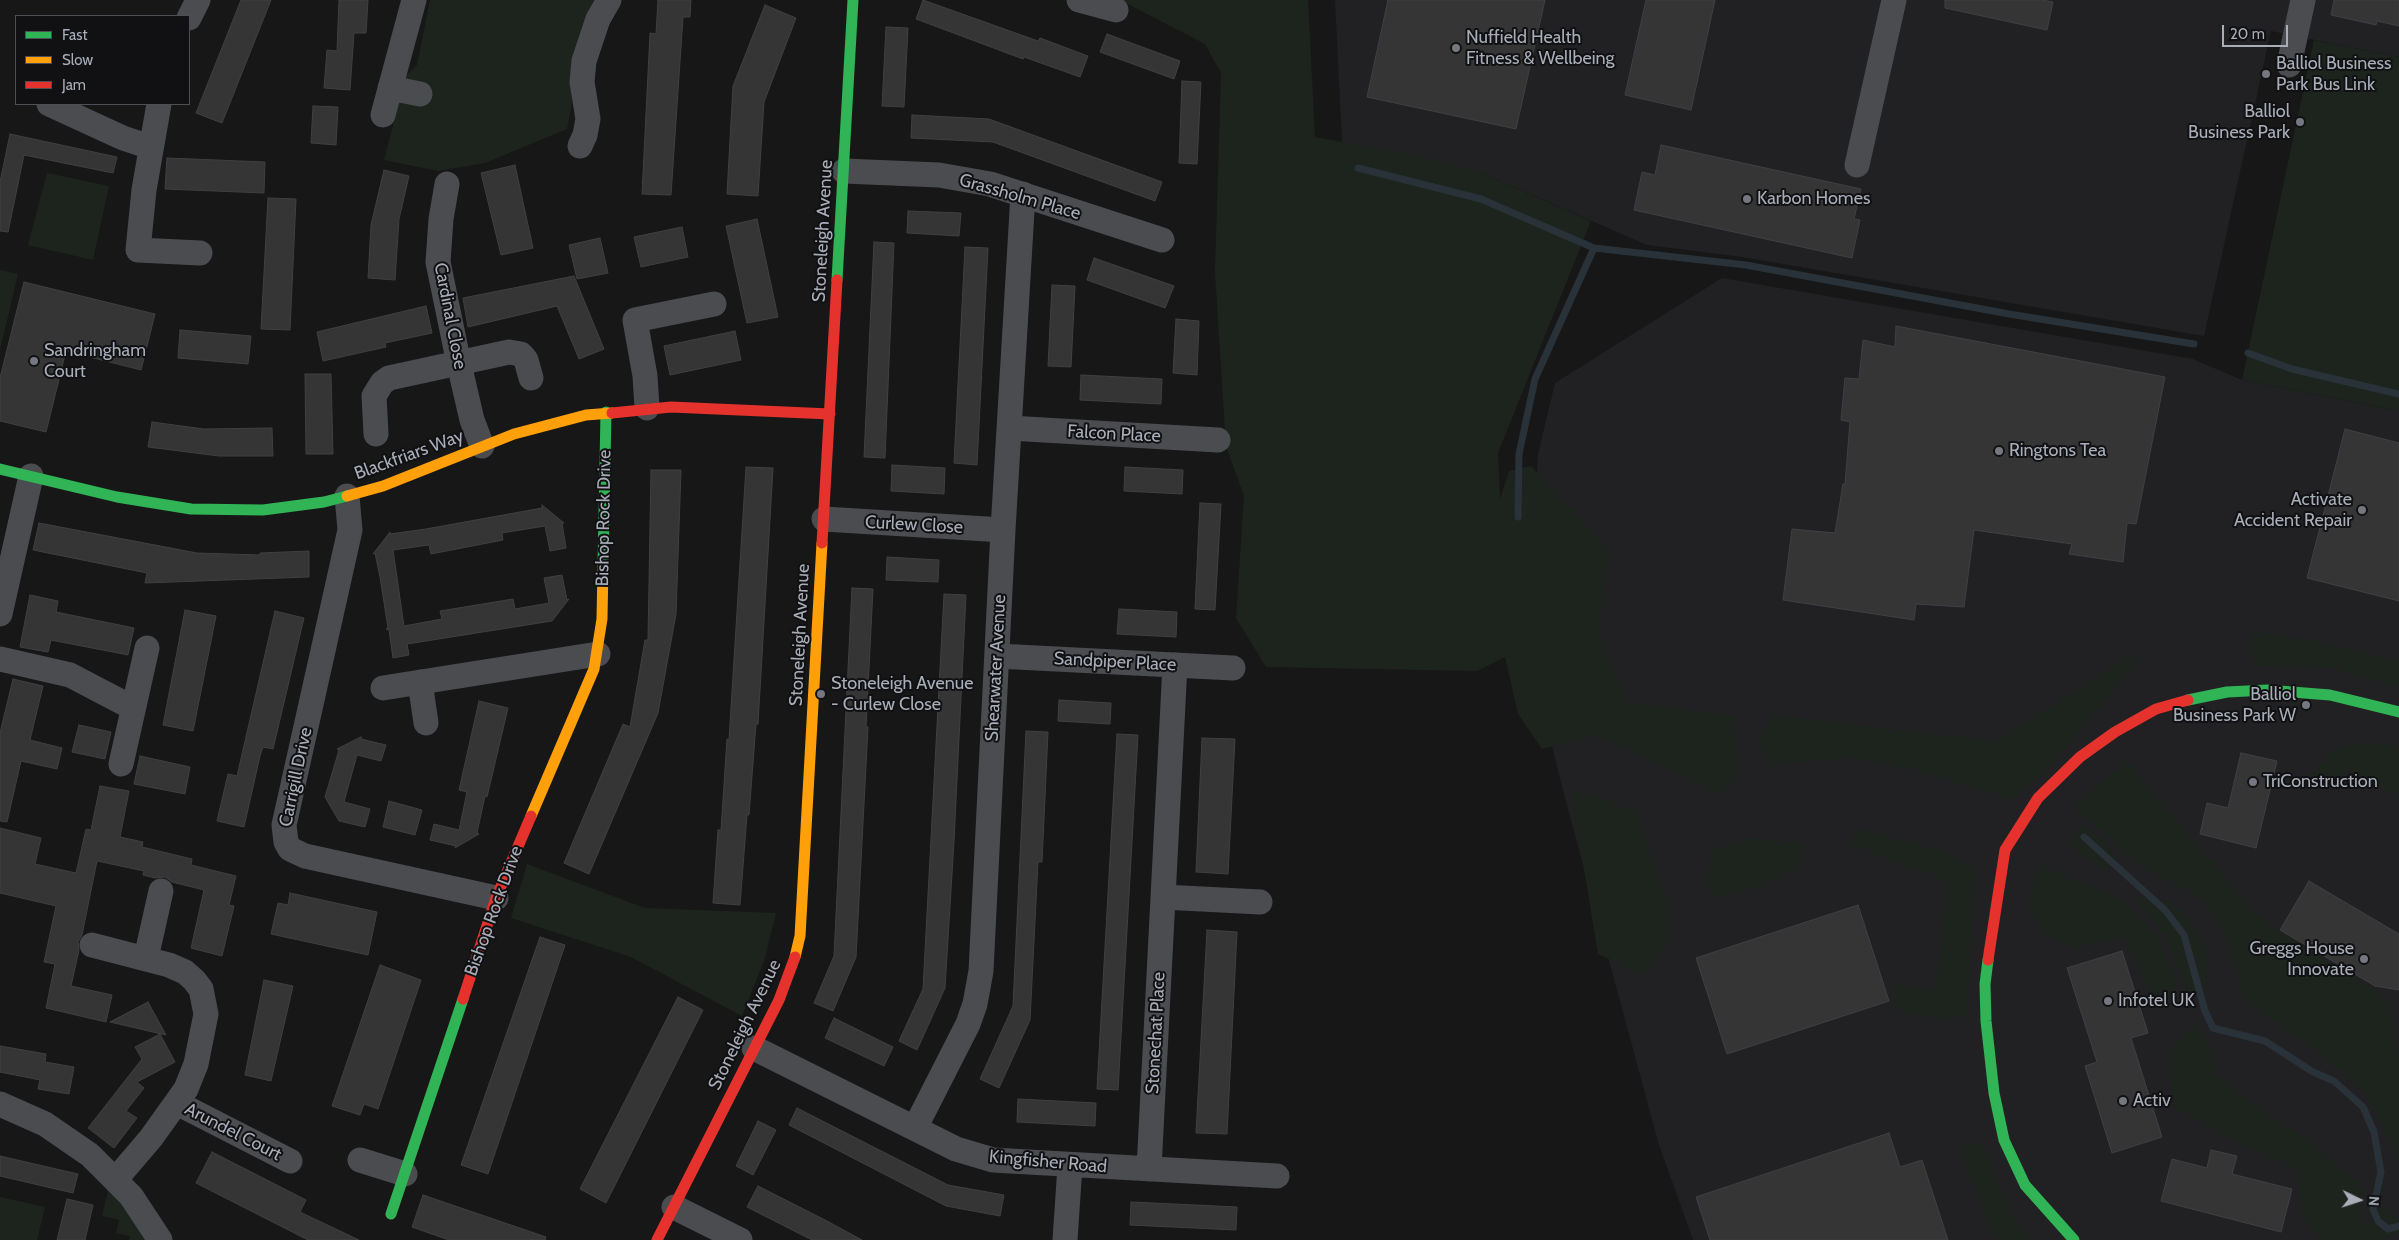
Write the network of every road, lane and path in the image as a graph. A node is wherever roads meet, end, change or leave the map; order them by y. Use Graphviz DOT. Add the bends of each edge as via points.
graph roads {
  1 [pos="198,0"];
  2 [pos="414,0"];
  3 [pos="609,0"];
  4 [pos="853,0"];
  5 [pos="1079,0"];
  6 [pos="1894,0"];
  7 [pos="2303,0"];
  8 [pos="1116,10"];
  9 [pos="190,16"];
  10 [pos="2289,65"];
  11 [pos="390,88"];
  12 [pos="420,94"];
  13 [pos="51,105"];
  14 [pos="159,105"];
  15 [pos="383,115"];
  16 [pos="580,146"];
  17 [pos="150,147"];
  18 [pos="1857,165"];
  19 [pos="844,171"];
  20 [pos="447,184"];
  21 [pos="1023,194"];
  22 [pos="1162,240"];
  23 [pos="200,253"];
  24 [pos="714,304"];
  25 [pos="459,364"];
  26 [pos="531,378"];
  27 [pos="647,408"];
  28 [pos="606,412"];
  29 [pos="830,414"];
  30 [pos="1009,428"];
  31 [pos="376,434"];
  32 [pos="1218,440"];
  33 [pos="482,446"];
  34 [pos="0,469"];
  35 [pos="31,476"];
  36 [pos="347,496"];
  37 [pos="824,519"];
  38 [pos="1003,530"];
  39 [pos="0,614"];
  40 [pos="147,648"];
  41 [pos="598,654"];
  42 [pos="997,656"];
  43 [pos="0,659"];
  44 [pos="1174,665"];
  45 [pos="1233,668"];
  46 [pos="420,682"];
  47 [pos="383,688"];
  48 [pos="133,708"];
  49 [pos="2399,712"];
  50 [pos="426,722"];
  51 [pos="121,764"];
  52 [pos="160,890"];
  53 [pos="1163,897"];
  54 [pos="496,898"];
  55 [pos="1260,902"];
  56 [pos="92,945"];
  57 [pos="146,958"];
  58 [pos="754,1048"];
  59 [pos="177,1103"];
  60 [pos="0,1104"];
  61 [pos="915,1128"];
  62 [pos="360,1160"];
  63 [pos="290,1161"];
  64 [pos="1070,1166"];
  65 [pos="1149,1169"];
  66 [pos="405,1174"];
  67 [pos="1276,1176"];
  68 [pos="116,1180"];
  69 [pos="674,1207"];
  70 [pos="391,1214"];
  71 [pos="160,1240"];
  72 [pos="657,1240"];
  73 [pos="740,1240"];
  74 [pos="1065,1240"];
  75 [pos="2074,1240"];
  1 -- 9 [label="street"];
  2 -- 11 [label="street"];
  3 -- 16 [label="street" via="598,20 584,61 582,82 588,119"];
  4 -- 19 [label="street, Stoneleigh Avenue"];
  5 -- 8 [label="street"];
  6 -- 18 [label="street"];
  7 -- 10 [label="street"];
  11 -- 12 [label="street"];
  11 -- 15 [label="street"];
  13 -- 17 [label="street"];
  14 -- 17 [label="street"];
  17 -- 23 [label="street" via="138,250"];
  19 -- 21 [label="street, Grassholm Place" via="939,175"];
  19 -- 29 [label="street, Stoneleigh Avenue"];
  20 -- 25 [label="street, Cardinal Close" via="440,220 438,262"];
  21 -- 22 [label="street, Grassholm Place"];
  21 -- 30 [label="street, Shearwater Avenue"];
  24 -- 27 [label="street" via="635,320"];
  25 -- 26 [label="street" via="509,352 520,354 526,360"];
  25 -- 31 [label="street" via="399,376 382,383 374,396"];
  25 -- 33 [label="street, Cardinal Close" via="472,420"];
  27 -- 28 [label="street, Blackfriars Way"];
  27 -- 29 [label="street, Blackfriars Way"];
  28 -- 33 [label="street, Blackfriars Way" via="540,426"];
  28 -- 41 [label="street, Bishop Rock Drive" via="602,619"];
  29 -- 37 [label="street, Stoneleigh Avenue"];
  30 -- 32 [label="street, Falcon Place"];
  30 -- 38 [label="street, Shearwater Avenue"];
  33 -- 36 [label="street, Blackfriars Way" via="404,479"];
  34 -- 35 [label="street, Blackfriars Way"];
  35 -- 36 [label="street, Blackfriars Way" via="117,497 191,509 263,510"];
  35 -- 39 [label="street"];
  36 -- 54 [label="street, Carrigill Drive" via="350,530 284,825 286,842 290,849 305,856"];
  37 -- 38 [label="street, Curlew Close"];
  37 -- 58 [label="street, Stoneleigh Avenue" via="800,936 786,984"];
  38 -- 42 [label="street, Shearwater Avenue"];
  40 -- 48 [label="street"];
  41 -- 46 [label="street"];
  41 -- 54 [label="street, Bishop Rock Drive"];
  42 -- 44 [label="street, Sandpiper Place"];
  42 -- 61 [label="street, Shearwater Avenue" via="979,986 958,1047"];
  43 -- 48 [label="street" via="70,675"];
  44 -- 45 [label="street, Sandpiper Place"];
  44 -- 53 [label="street, Stonechat Place"];
  46 -- 47 [label="street"];
  46 -- 50 [label="street"];
  48 -- 51 [label="street"];
  49 -- 75 [label="street" via="2330,696 2267,690 2227,692 2156,709 2114,732 2080,756 2038,798 2009,844 1994,913 1985,984 1994,1094 2004,1140 2025,1184"];
  52 -- 57 [label="street"];
  53 -- 55 [label="street"];
  53 -- 65 [label="street, Stonechat Place"];
  54 -- 66 [label="street, Bishop Rock Drive"];
  56 -- 57 [label="street"];
  57 -- 59 [label="street" via="185,972 194,980 204,1001 205,1026 196,1064"];
  58 -- 61 [label="street, Kingfisher Road"];
  58 -- 69 [label="street, Stoneleigh Avenue"];
  59 -- 63 [label="street, Arundel Court"];
  59 -- 68 [label="street"];
  60 -- 68 [label="street" via="28,1114 75,1142"];
  61 -- 64 [label="street, Kingfisher Road" via="956,1149 993,1160"];
  62 -- 66 [label="street"];
  64 -- 65 [label="street, Kingfisher Road"];
  64 -- 74 [label="street"];
  65 -- 67 [label="street, Kingfisher Road"];
  66 -- 70 [label="street, Bishop Rock Drive"];
  68 -- 71 [label="street" via="144,1212"];
  69 -- 72 [label="street, Stoneleigh Avenue"];
  69 -- 73 [label="street"];
}
